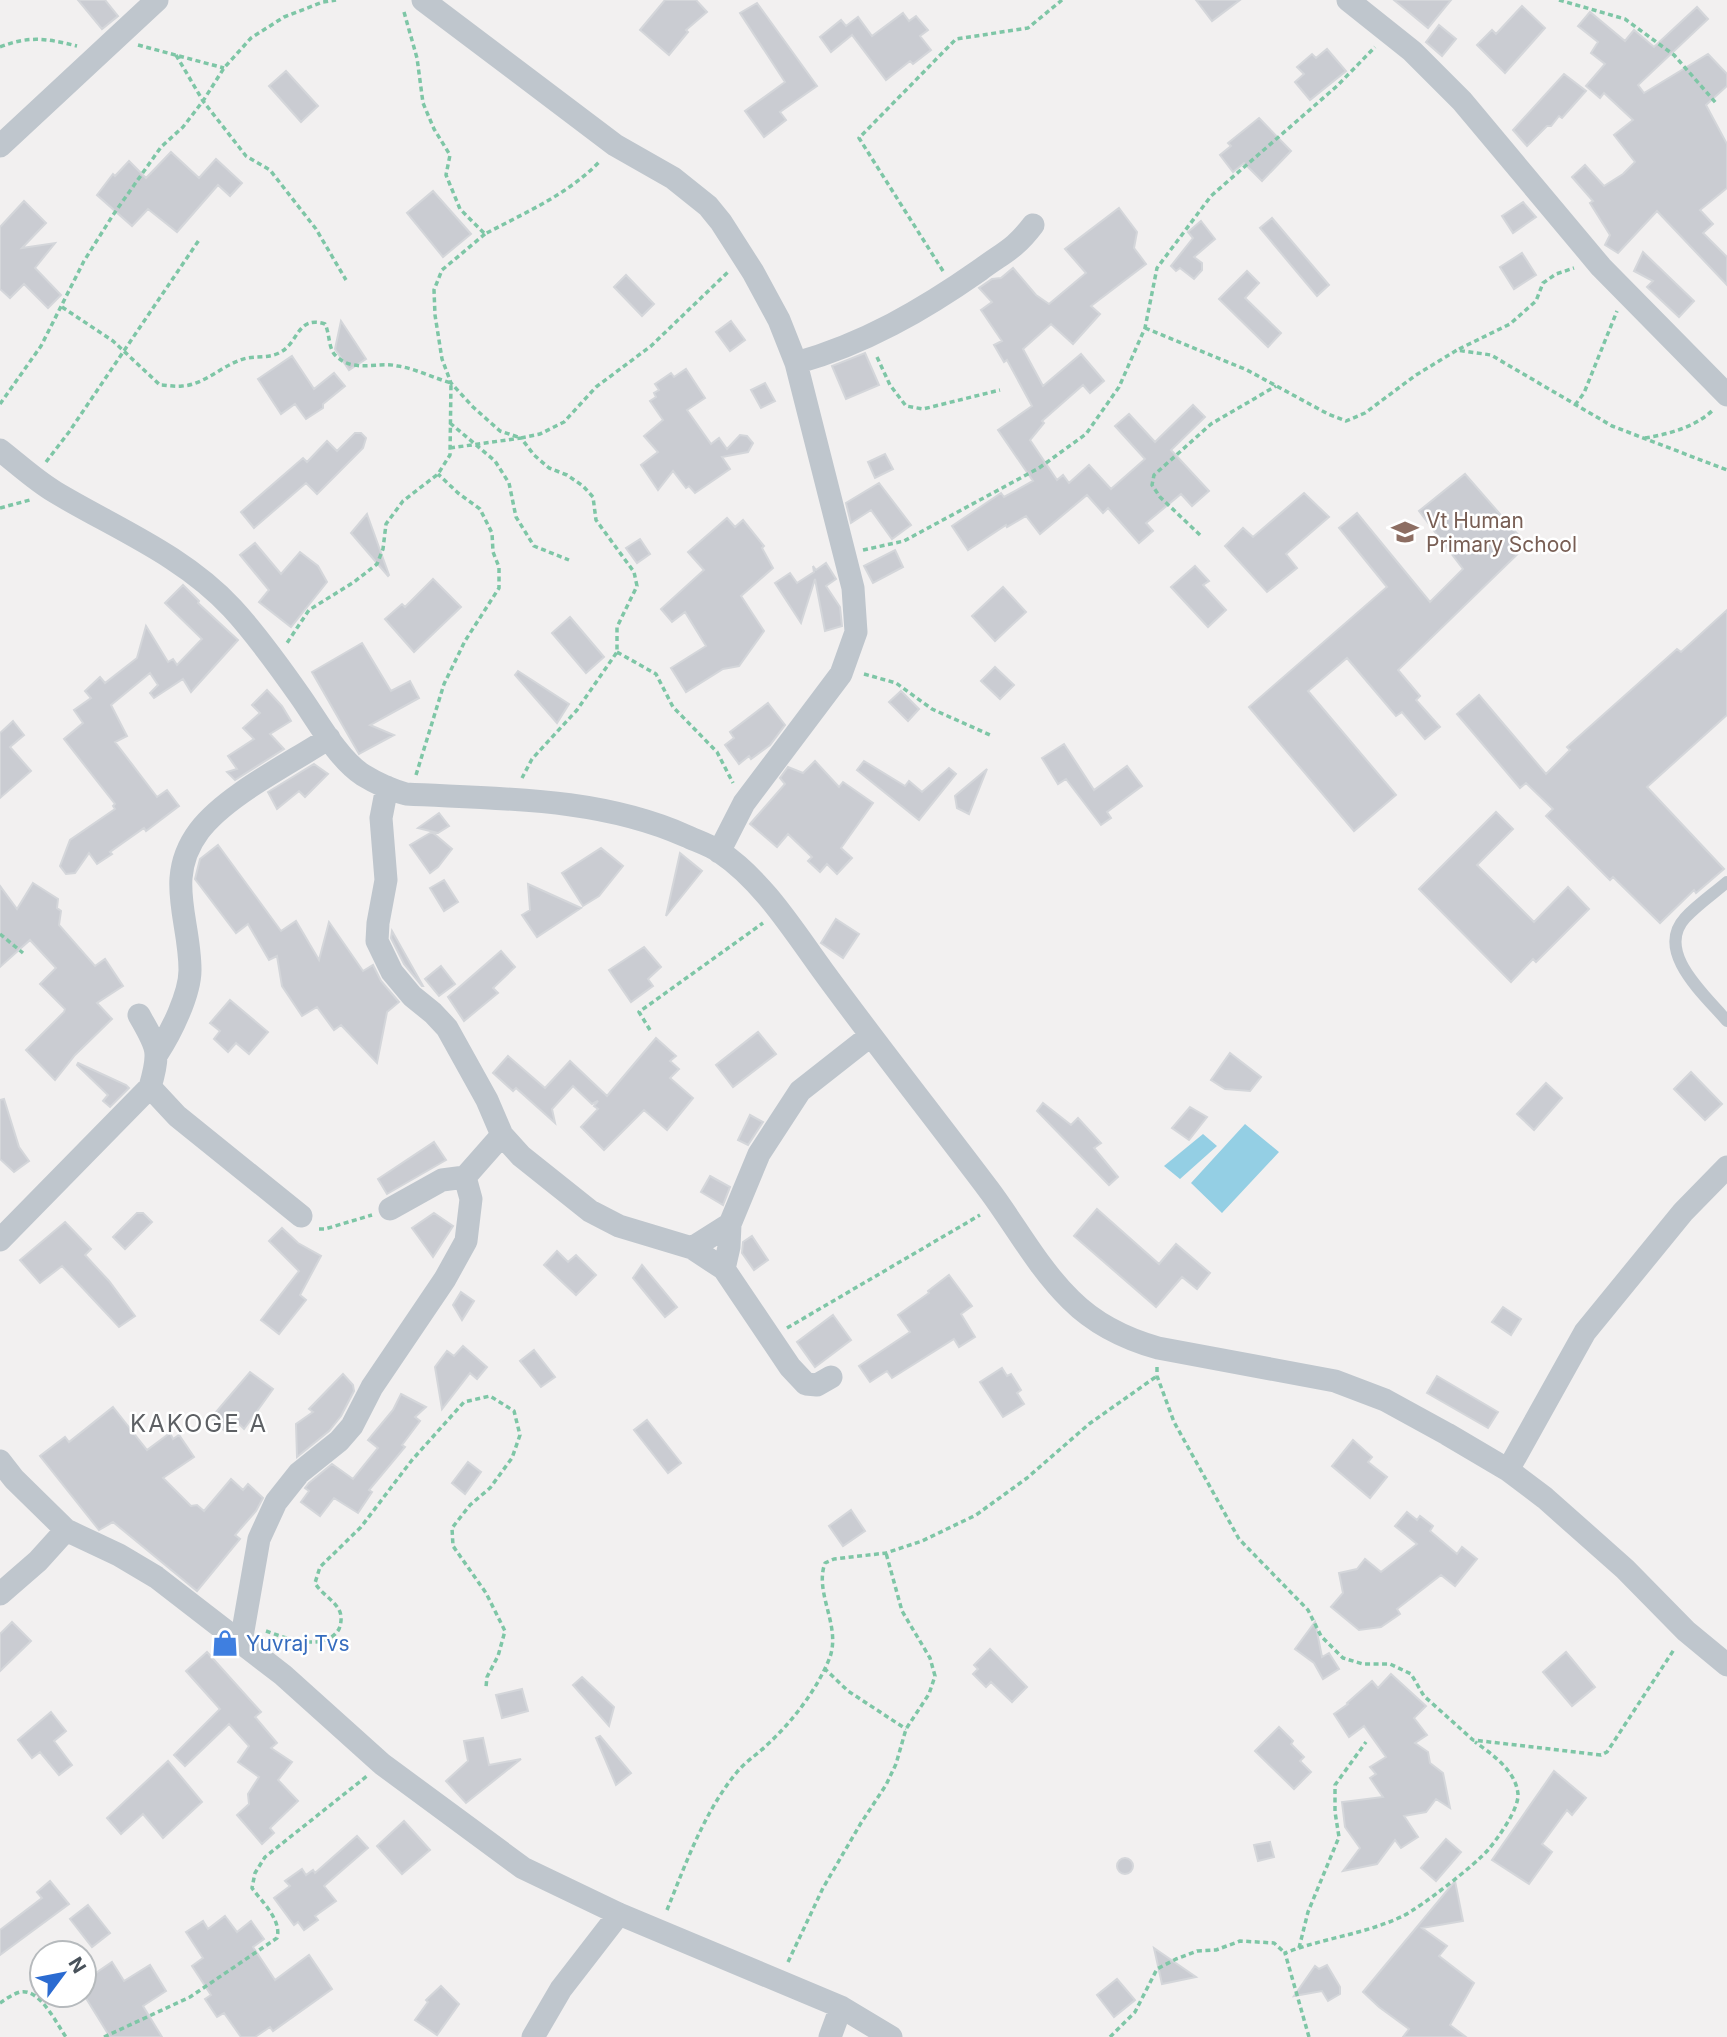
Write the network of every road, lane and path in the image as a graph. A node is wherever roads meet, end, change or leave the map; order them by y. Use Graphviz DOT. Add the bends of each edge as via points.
graph roads {
  1 [pos="156,0"];
  2 [pos="336,0"];
  3 [pos="401,0"];
  4 [pos="423,0"];
  5 [pos="1062,0"];
  6 [pos="1348,0"];
  7 [pos="1559,0"];
  8 [pos="1389,33"];
  9 [pos="108,46"];
  10 [pos="0,47"];
  11 [pos="176,55"];
  12 [pos="224,68"];
  13 [pos="203,101"];
  14 [pos="1716,103"];
  15 [pos="615,145"];
  16 [pos="0,146"];
  17 [pos="1033,225"];
  18 [pos="485,234"];
  19 [pos="199,240"];
  20 [pos="1591,255"];
  21 [pos="744,258"];
  22 [pos="346,280"];
  23 [pos="954,288"];
  24 [pos="1624,292"];
  25 [pos="62,307"];
  26 [pos="1145,328"];
  27 [pos="867,336"];
  28 [pos="123,349"];
  29 [pos="1457,350"];
  30 [pos="796,363"];
  31 [pos="451,383"];
  32 [pos="1276,386"];
  33 [pos="1000,390"];
  34 [pos="1726,394"];
  35 [pos="0,404"];
  36 [pos="1575,405"];
  37 [pos="450,423"];
  38 [pos="520,438"];
  39 [pos="1643,439"];
  40 [pos="475,445"];
  41 [pos="450,448"];
  42 [pos="0,450"];
  43 [pos="1727,470"];
  44 [pos="438,474"];
  45 [pos="34,477"];
  46 [pos="1200,535"];
  47 [pos="844,555"];
  48 [pos="569,560"];
  49 [pos="617,652"];
  50 [pos="278,664"];
  51 [pos="841,674"];
  52 [pos="990,735"];
  53 [pos="329,738"];
  54 [pos="397,790"];
  55 [pos="516,800"];
  56 [pos="744,803"];
  57 [pos="719,852"];
  58 [pos="1727,882"];
  59 [pos="779,912"];
  60 [pos="0,934"];
  61 [pos="23,953"];
  62 [pos="139,1015"];
  63 [pos="1727,1021"];
  64 [pos="650,1030"];
  65 [pos="870,1036"];
  66 [pos="157,1054"];
  67 [pos="150,1087"];
  68 [pos="502,1135"];
  69 [pos="1727,1167"];
  70 [pos="465,1177"];
  71 [pos="999,1204"];
  72 [pos="390,1209"];
  73 [pos="301,1216"];
  74 [pos="730,1224"];
  75 [pos="0,1240"];
  76 [pos="692,1248"];
  77 [pos="724,1269"];
  78 [pos="771,1338"];
  79 [pos="1158,1348"];
  80 [pos="1157,1376"];
  81 [pos="831,1377"];
  82 [pos="0,1461"];
  83 [pos="1508,1470"];
  84 [pos="66,1530"];
  85 [pos="886,1553"];
  86 [pos="0,1594"];
  87 [pos="1686,1631"];
  88 [pos="243,1633"];
  89 [pos="1727,1665"];
  90 [pos="824,1668"];
  91 [pos="486,1687"];
  92 [pos="906,1729"];
  93 [pos="1473,1740"];
  94 [pos="1366,1742"];
  95 [pos="382,1764"];
  96 [pos="619,1914"];
  97 [pos="658,1931"];
  98 [pos="1299,1948"];
  99 [pos="1285,1953"];
  100 [pos="781,1980"];
  101 [pos="0,2003"];
  102 [pos="841,2007"];
  103 [pos="66,2037"];
  104 [pos="104,2037"];
  105 [pos="533,2037"];
  106 [pos="830,2037"];
  107 [pos="891,2037"];
  108 [pos="1110,2037"];
  109 [pos="1309,2037"];
  1 -- 9 [label="street"];
  2 -- 12 [label="path" via="284,17 251,38"];
  3 -- 18 [label="path" via="417,58 423,103 450,155 446,174 460,209"];
  4 -- 15 [label="street"];
  5 -- 23 [label="path" via="1028,28 956,39 859,138"];
  6 -- 8 [label="street"];
  7 -- 14 [label="path" via="1625,19 1674,55"];
  8 -- 20 [label="street" via="1462,101"];
  8 -- 26 [label="path" via="1337,86 1211,196 1157,268"];
  9 -- 10 [label="path" via="45,38"];
  9 -- 11 [label="path"];
  9 -- 16 [label="street"];
  11 -- 12 [label="path"];
  11 -- 13 [label="path"];
  12 -- 13 [label="path"];
  13 -- 22 [label="path" via="246,156 270,170 316,229"];
  13 -- 25 [label="path" via="162,147 113,215"];
  15 -- 18 [label="path" via="590,172"];
  15 -- 21 [label="street" via="696,196 721,222"];
  17 -- 23 [label="street" via="1015,248"];
  18 -- 31 [label="path" via="442,270 433,290 442,359"];
  19 -- 28 [label="path"];
  20 -- 24 [label="street"];
  20 -- 29 [label="path" via="1543,283 1536,301 1510,324"];
  21 -- 30 [label="street" via="779,320"];
  21 -- 38 [label="path" via="651,345 596,387 564,422"];
  23 -- 27 [label="street"];
  24 -- 34 [label="street"];
  24 -- 36 [label="path"];
  25 -- 28 [label="path"];
  25 -- 35 [label="path"];
  26 -- 32 [label="path"];
  26 -- 47 [label="path" via="1119,387 1086,434 1039,468 904,541"];
  27 -- 30 [label="street"];
  27 -- 33 [label="path" via="890,385 906,406 923,409"];
  28 -- 31 [label="path" via="160,385 184,386 245,358 282,352 306,324 315,321 325,324 330,347 350,364 367,368 387,363"];
  28 -- 45 [label="path"];
  29 -- 32 [label="path" via="1346,421"];
  29 -- 36 [label="path" via="1491,355"];
  30 -- 47 [label="street"];
  31 -- 37 [label="path"];
  31 -- 38 [label="path" via="500,431"];
  32 -- 46 [label="path" via="1211,424 1154,475 1152,485 1160,497"];
  34 -- 39 [label="path" via="1713,412 1693,424"];
  36 -- 39 [label="path"];
  37 -- 40 [label="path"];
  37 -- 41 [label="path"];
  38 -- 40 [label="path"];
  38 -- 49 [label="path" via="549,468 575,480 593,497 596,520 634,572 637,586 617,627"];
  39 -- 43 [label="path"];
  40 -- 41 [label="path"];
  40 -- 48 [label="path" via="495,461 509,483 516,517 534,546"];
  41 -- 44 [label="path"];
  42 -- 45 [label="street"];
  44 -- 50 [label="path" via="403,501 386,524 377,564 309,610"];
  44 -- 54 [label="path" via="480,509 492,533 499,588 444,684 416,776"];
  45 -- 50 [label="street" via="130,532 209,587"];
  47 -- 51 [label="street" via="853,588 856,632"];
  49 -- 55 [label="path" via="578,710 532,759"];
  49 -- 56 [label="path" via="656,674 673,707 717,752"];
  50 -- 53 [label="street"];
  51 -- 52 [label="path" via="856,672 896,683 932,709"];
  51 -- 56 [label="street"];
  53 -- 54 [label="street" via="361,774"];
  53 -- 66 [label="street" via="224,807 200,829 185,855 179,885 190,972 186,994"];
  54 -- 55 [label="street"];
  54 -- 68 [label="street" via="381,818 386,880 377,940 392,972 447,1028"];
  55 -- 57 [label="street" via="631,816"];
  56 -- 57 [label="street"];
  57 -- 59 [label="street" via="746,874"];
  58 -- 63 [label="lane" via="1683,920 1675,944 1682,969"];
  59 -- 64 [label="path" via="639,1012"];
  59 -- 65 [label="street"];
  60 -- 61 [label="path"];
  62 -- 66 [label="street"];
  65 -- 71 [label="street"];
  65 -- 74 [label="street" via="800,1091 759,1154"];
  66 -- 67 [label="street"];
  67 -- 73 [label="street" via="177,1116"];
  67 -- 75 [label="street"];
  68 -- 70 [label="street"];
  68 -- 76 [label="street" via="590,1211 619,1226"];
  69 -- 83 [label="street" via="1683,1212 1585,1332"];
  70 -- 72 [label="street" via="442,1180"];
  70 -- 88 [label="street" via="471,1199 466,1241 352,1426 299,1474 276,1502 259,1539"];
  71 -- 78 [label="path"];
  71 -- 79 [label="street" via="1071,1300 1095,1321"];
  72 -- 73 [label="path" via="325,1229"];
  74 -- 76 [label="street"];
  74 -- 77 [label="street"];
  76 -- 77 [label="street"];
  77 -- 78 [label="street"];
  78 -- 81 [label="street" via="806,1384 817,1385"];
  79 -- 80 [label="path"];
  79 -- 83 [label="street" via="1335,1381 1385,1400"];
  80 -- 85 [label="path" via="1089,1424 976,1516"];
  80 -- 93 [label="path" via="1174,1422 1239,1539 1308,1610 1321,1636 1343,1658 1390,1664 1411,1674 1424,1696"];
  82 -- 84 [label="street"];
  83 -- 87 [label="street" via="1625,1569"];
  84 -- 86 [label="street"];
  84 -- 88 [label="street" via="119,1555"];
  85 -- 90 [label="path" via="825,1563 821,1576 832,1623 831,1655"];
  85 -- 92 [label="path" via="902,1611 934,1666 929,1694"];
  87 -- 89 [label="street"];
  87 -- 93 [label="path" via="1607,1752 1571,1753"];
  88 -- 91 [label="path" via="315,1642 338,1631 340,1612 315,1583 320,1567 360,1527 464,1402 490,1396 514,1410 520,1435 512,1458 452,1528 453,1546 486,1593 505,1631"];
  88 -- 95 [label="street"];
  90 -- 92 [label="path" via="848,1691"];
  90 -- 97 [label="path" via="797,1711 750,1758 720,1797 693,1847"];
  92 -- 100 [label="path" via="886,1786 823,1888"];
  93 -- 98 [label="path" via="1513,1778 1518,1796 1507,1824 1487,1852 1404,1915"];
  94 -- 98 [label="path" via="1335,1785 1339,1837 1308,1912"];
  95 -- 96 [label="street" via="523,1868"];
  95 -- 104 [label="path" via="265,1857 255,1873 252,1888 275,1919 277,1938 190,1997"];
  96 -- 97 [label="street"];
  96 -- 105 [label="street" via="561,1989"];
  97 -- 100 [label="street"];
  98 -- 99 [label="path"];
  99 -- 108 [label="path" via="1274,1943 1240,1941 1176,1959 1157,1969 1135,2012"];
  99 -- 109 [label="path"];
  100 -- 102 [label="street"];
  101 -- 103 [label="path" via="17,1992 37,1997"];
  102 -- 106 [label="street"];
  102 -- 107 [label="street"];
}
